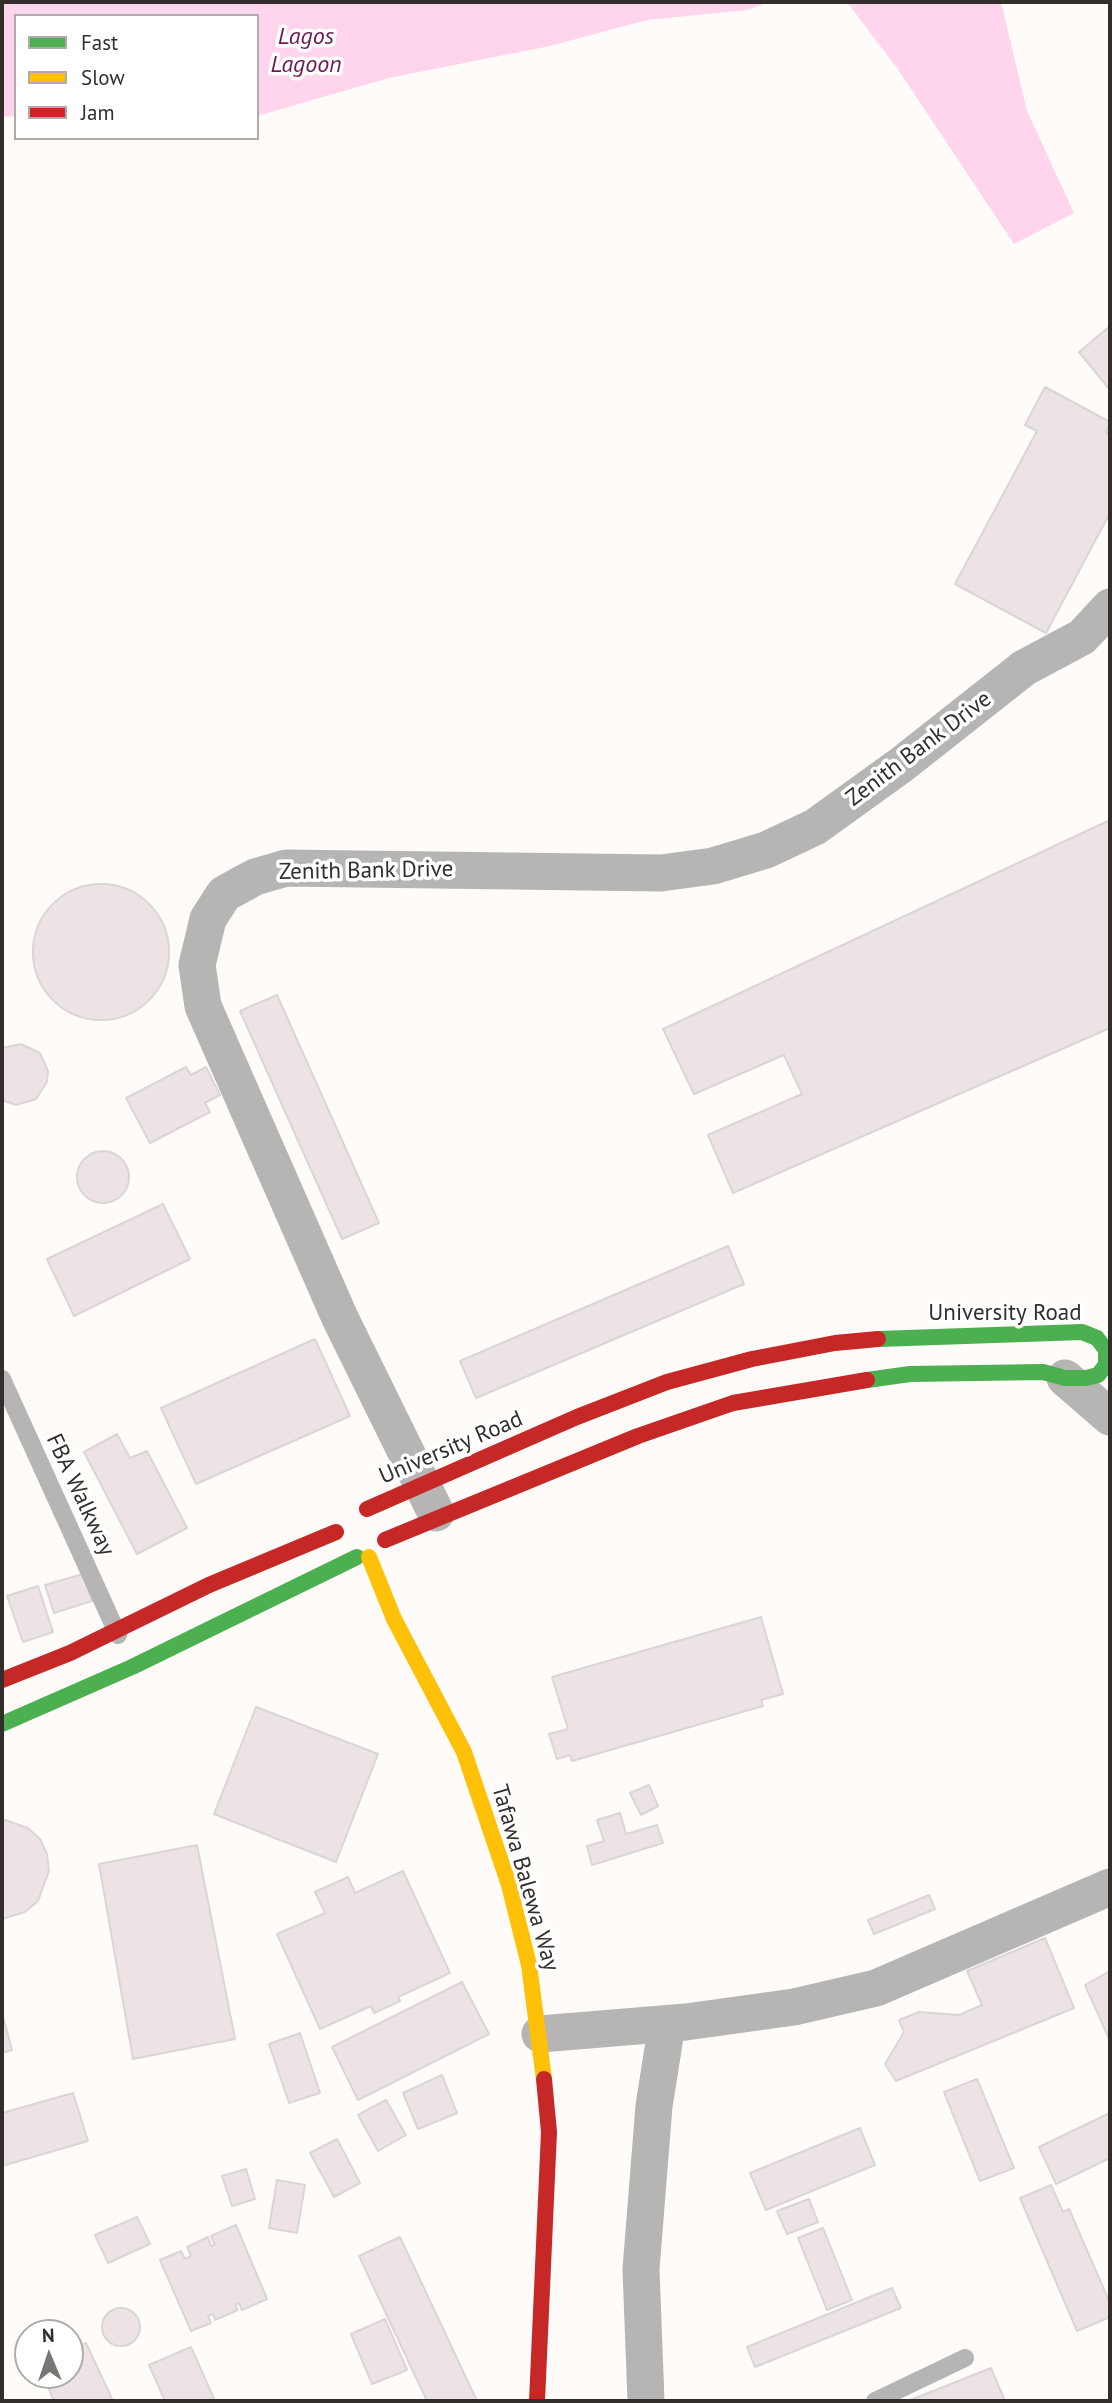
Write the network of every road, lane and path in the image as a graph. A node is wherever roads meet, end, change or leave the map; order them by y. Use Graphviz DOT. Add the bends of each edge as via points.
graph roads {
  1 [pos="1110,607"];
  2 [pos="1108,1360"];
  3 [pos="1065,1378"];
  4 [pos="2,1379"];
  5 [pos="1110,1417"];
  6 [pos="422,1484"];
  7 [pos="437,1517"];
  8 [pos="379,1523"];
  9 [pos="336,1532"];
  10 [pos="363,1557"];
  11 [pos="116,1630"];
  12 [pos="132,1667"];
  13 [pos="2,1680"];
  14 [pos="2,1724"];
  15 [pos="1110,1887"];
  16 [pos="667,2024"];
  17 [pos="541,2034"];
  18 [pos="965,2358"];
  19 [pos="537,2401"];
  20 [pos="646,2401"];
  21 [pos="875,2401"];
  1 -- 6 [label="street, Zenith Bank Drive" via="1082,638 1024,668 815,827 766,850 713,866 661,873 286,869 255,877 224,894 208,919 197,965 203,1006 340,1318"];
  2 -- 3 [label="main road, University Road" via="1098,1375"];
  2 -- 6 [label="main road, University Road" via="1097,1338 1082,1332 1042,1331 849,1342 752,1359 667,1382"];
  3 -- 5 [label="street"];
  3 -- 7 [label="main road, University Road" via="1043,1373 910,1374 733,1403"];
  4 -- 11 [label="lane, FBA Walkway"];
  6 -- 7 [label="street, Zenith Bank Drive"];
  6 -- 8 [label="main road, University Road"];
  7 -- 8 [label="main road, University Road"];
  8 -- 9 [label="main road" via="346,1513"];
  8 -- 10 [label="main road"];
  9 -- 10 [label="main road, Tafawa Balewa Way" via="345,1553"];
  9 -- 11 [label="main road"];
  10 -- 12 [label="main road"];
  10 -- 17 [label="main road, Tafawa Balewa Way" via="464,1752 509,1885"];
  11 -- 12 [label="lane, FBA Walkway"];
  11 -- 13 [label="main road"];
  12 -- 14 [label="main road"];
  15 -- 16 [label="street" via="876,1988 794,2007"];
  16 -- 17 [label="street"];
  16 -- 20 [label="street" via="654,2106 640,2269"];
  17 -- 19 [label="main road, Tafawa Balewa Way" via="549,2132"];
  18 -- 21 [label="lane"];
}
